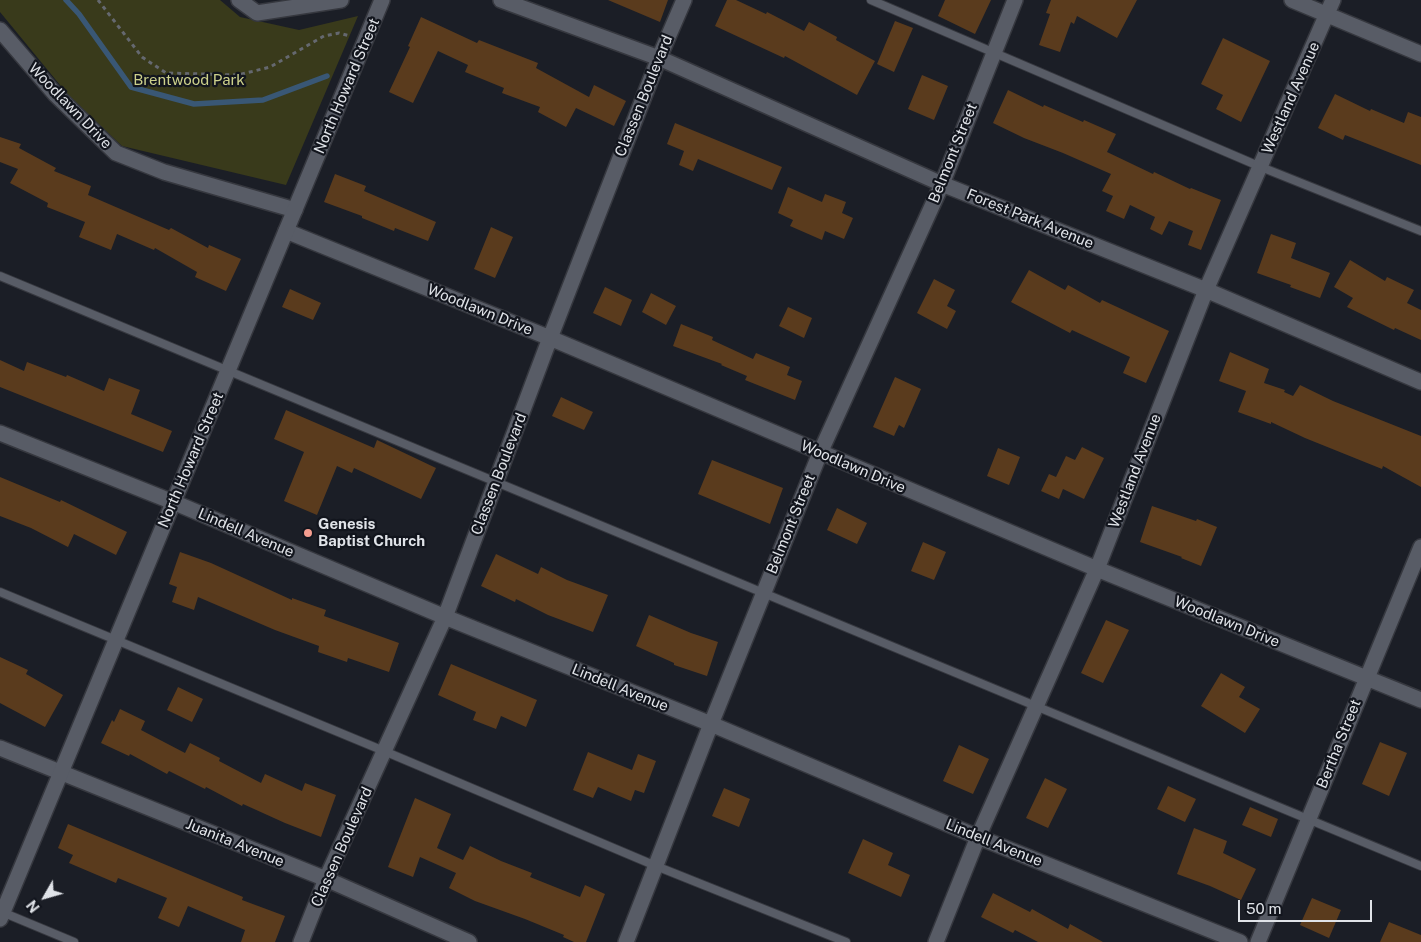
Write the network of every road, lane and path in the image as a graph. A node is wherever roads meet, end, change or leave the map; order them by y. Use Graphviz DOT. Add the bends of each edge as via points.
graph roads {
  1 [pos="98,0"];
  2 [pos="239,0"];
  3 [pos="341,0"];
  4 [pos="382,0"];
  5 [pos="501,0"];
  6 [pos="684,0"];
  7 [pos="871,0"];
  8 [pos="1015,0"];
  9 [pos="1292,0"];
  10 [pos="1333,0"];
  11 [pos="1328,14"];
  12 [pos="0,30"];
  13 [pos="366,40"];
  14 [pos="994,52"];
  15 [pos="1421,54"];
  16 [pos="659,58"];
  17 [pos="1260,167"];
  18 [pos="942,184"];
  19 [pos="295,210"];
  20 [pos="286,231"];
  21 [pos="1421,231"];
  22 [pos="0,276"];
  23 [pos="1206,290"];
  24 [pos="550,338"];
  25 [pos="228,370"];
  26 [pos="1421,382"];
  27 [pos="0,433"];
  28 [pos="820,453"];
  29 [pos="496,482"];
  30 [pos="173,502"];
  31 [pos="1421,547"];
  32 [pos="1097,569"];
  33 [pos="0,592"];
  34 [pos="764,592"];
  35 [pos="445,617"];
  36 [pos="116,640"];
  37 [pos="1366,677"];
  38 [pos="1421,700"];
  39 [pos="1036,706"];
  40 [pos="711,724"];
  41 [pos="0,748"];
  42 [pos="384,751"];
  43 [pos="61,773"];
  44 [pos="1308,820"];
  45 [pos="978,837"];
  46 [pos="656,866"];
  47 [pos="1421,866"];
  48 [pos="326,880"];
  49 [pos="1,914"];
  50 [pos="74,942"];
  51 [pos="300,942"];
  52 [pos="469,942"];
  53 [pos="626,942"];
  54 [pos="846,942"];
  55 [pos="936,942"];
  56 [pos="1240,942"];
  57 [pos="1258,942"];
  1 -- 13 [label="path" via="142,57 166,73 238,74 270,68 324,36 339,33"];
  2 -- 3 [label="street" via="257,13"];
  4 -- 13 [label="street, North Howard Street"];
  5 -- 16 [label="street, Forest Park Avenue"];
  6 -- 16 [label="street, Classen Boulevard"];
  7 -- 14 [label="lane"];
  8 -- 14 [label="street, Belmont Street"];
  9 -- 11 [label="street"];
  10 -- 11 [label="street, Westland Avenue"];
  11 -- 15 [label="street"];
  11 -- 17 [label="street, Westland Avenue"];
  12 -- 19 [label="street, Woodlawn Drive" via="55,94 116,153 164,172"];
  13 -- 19 [label="street, North Howard Street"];
  14 -- 17 [label="lane"];
  14 -- 18 [label="street, Belmont Street"];
  16 -- 18 [label="street, Forest Park Avenue"];
  16 -- 24 [label="street, Classen Boulevard"];
  17 -- 21 [label="lane"];
  17 -- 23 [label="street, Westland Avenue"];
  18 -- 23 [label="street, Forest Park Avenue"];
  18 -- 28 [label="street, Belmont Street"];
  19 -- 20 [label="street, North Howard Street"];
  20 -- 24 [label="street, Woodlawn Drive"];
  20 -- 25 [label="street, North Howard Street"];
  22 -- 25 [label="lane"];
  23 -- 26 [label="street, Forest Park Avenue"];
  23 -- 32 [label="street, Westland Avenue"];
  24 -- 28 [label="street, Woodlawn Drive"];
  24 -- 29 [label="street, Classen Boulevard"];
  25 -- 29 [label="lane"];
  25 -- 30 [label="street, North Howard Street"];
  27 -- 30 [label="street, Lindell Avenue"];
  28 -- 32 [label="street, Woodlawn Drive"];
  28 -- 34 [label="street, Belmont Street"];
  29 -- 34 [label="lane"];
  29 -- 35 [label="street, Classen Boulevard"];
  30 -- 35 [label="street, Lindell Avenue"];
  30 -- 36 [label="street, North Howard Street"];
  31 -- 37 [label="street, Bertha Street"];
  32 -- 37 [label="street, Woodlawn Drive"];
  32 -- 39 [label="street, Westland Avenue"];
  33 -- 36 [label="lane"];
  34 -- 39 [label="lane"];
  34 -- 40 [label="street, Belmont Street"];
  35 -- 40 [label="street, Lindell Avenue"];
  35 -- 42 [label="street, Classen Boulevard"];
  36 -- 42 [label="lane"];
  36 -- 43 [label="street, North Howard Street"];
  37 -- 38 [label="street, Woodlawn Drive"];
  37 -- 44 [label="street, Bertha Street"];
  39 -- 44 [label="lane"];
  39 -- 45 [label="street, Westland Avenue"];
  40 -- 45 [label="street, Lindell Avenue"];
  40 -- 46 [label="street, Belmont Street"];
  41 -- 43 [label="street, Juanita Avenue"];
  42 -- 46 [label="lane"];
  42 -- 48 [label="street, Classen Boulevard"];
  43 -- 48 [label="street, Juanita Avenue"];
  43 -- 49 [label="street, North Howard Street"];
  44 -- 47 [label="lane"];
  44 -- 57 [label="street, Bertha Street"];
  45 -- 55 [label="street, Westland Avenue"];
  45 -- 56 [label="street, Lindell Avenue"];
  46 -- 53 [label="street, Belmont Street"];
  46 -- 54 [label="lane"];
  48 -- 51 [label="street, Classen Boulevard"];
  48 -- 52 [label="street, Juanita Avenue"];
  49 -- 50 [label="lane"];
}
